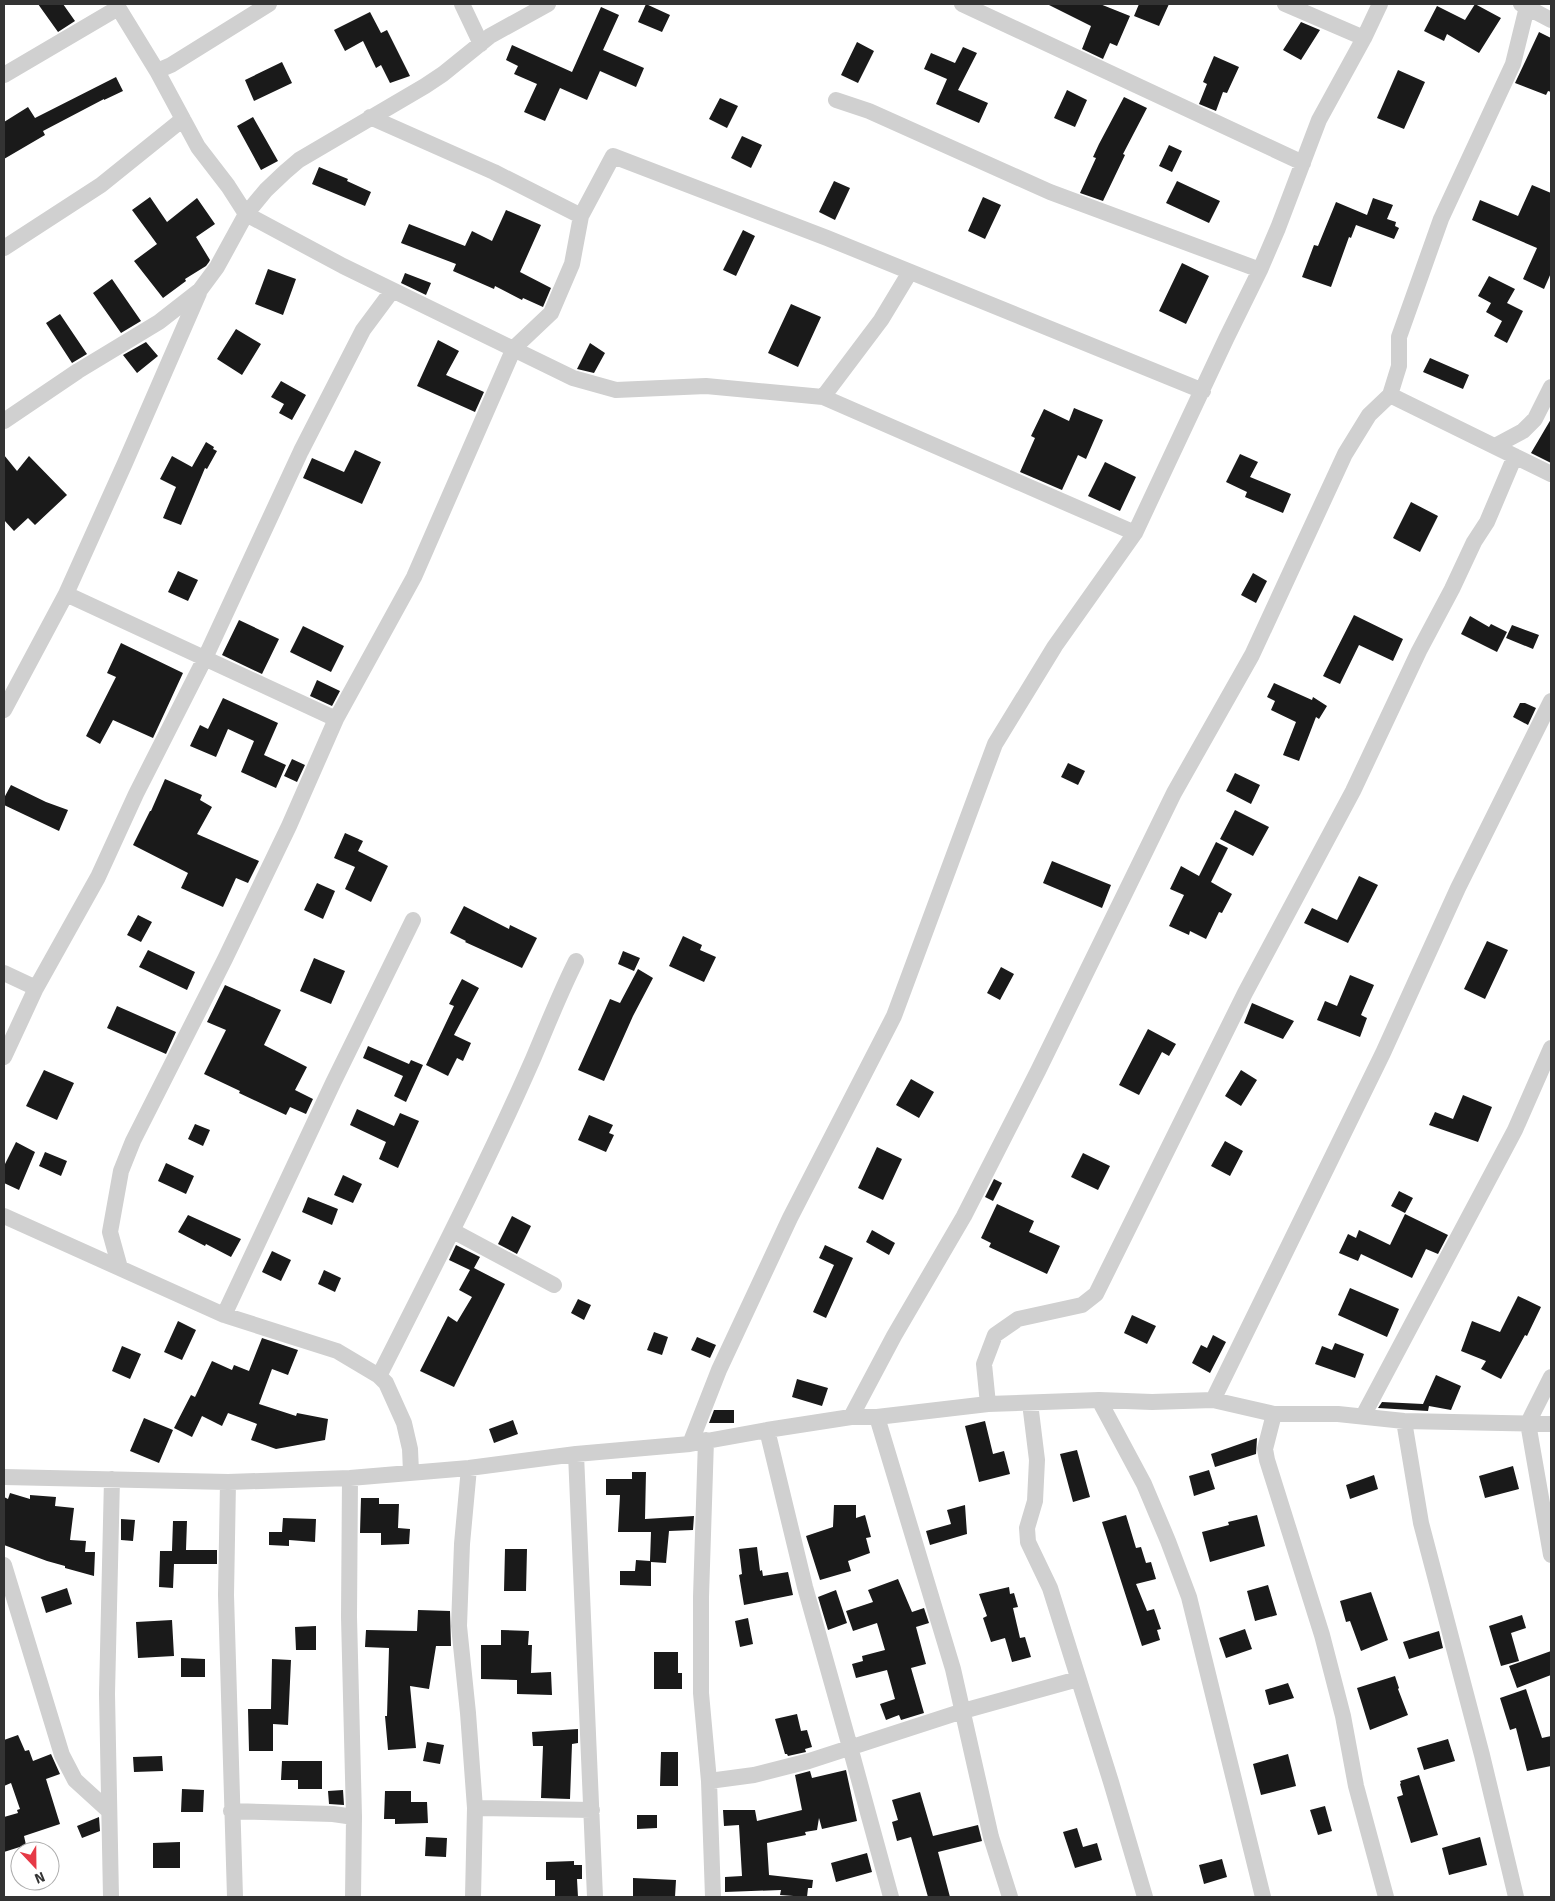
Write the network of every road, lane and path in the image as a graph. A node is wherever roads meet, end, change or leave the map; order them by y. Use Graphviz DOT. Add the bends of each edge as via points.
graph roads {
  1 [pos="269,4"];
  2 [pos="462,4"];
  3 [pos="548,4"];
  4 [pos="962,4"];
  5 [pos="1285,4"];
  6 [pos="1380,4"];
  7 [pos="1524,5"];
  8 [pos="117,6"];
  9 [pos="1551,20"];
  10 [pos="1364,38"];
  11 [pos="481,44"];
  12 [pos="157,71"];
  13 [pos="4,75"];
  14 [pos="836,100"];
  15 [pos="370,117"];
  16 [pos="183,119"];
  17 [pos="1303,163"];
  18 [pos="246,214"];
  19 [pos="582,216"];
  20 [pos="4,248"];
  21 [pos="1260,270"];
  22 [pos="910,272"];
  23 [pos="200,290"];
  24 [pos="392,292"];
  25 [pos="514,348"];
  26 [pos="1551,387"];
  27 [pos="1203,391"];
  28 [pos="1390,395"];
  29 [pos="823,397"];
  30 [pos="4,420"];
  31 [pos="1495,446"];
  32 [pos="1515,456"];
  33 [pos="1551,474"];
  34 [pos="1135,533"];
  35 [pos="66,594"];
  36 [pos="205,658"];
  37 [pos="1551,701"];
  38 [pos="4,710"];
  39 [pos="336,719"];
  40 [pos="413,920"];
  41 [pos="576,961"];
  42 [pos="4,973"];
  43 [pos="36,988"];
  44 [pos="1551,1048"];
  45 [pos="4,1057"];
  46 [pos="4,1216"];
  47 [pos="452,1231"];
  48 [pos="110,1232"];
  49 [pos="87,1253"];
  50 [pos="120,1268"];
  51 [pos="554,1285"];
  52 [pos="224,1316"];
  53 [pos="379,1376"];
  54 [pos="1551,1378"];
  55 [pos="1099,1400"];
  56 [pos="1213,1400"];
  57 [pos="1030,1403"];
  58 [pos="988,1404"];
  59 [pos="1274,1414"];
  60 [pos="1363,1416"];
  61 [pos="851,1417"];
  62 [pos="877,1417"];
  63 [pos="1404,1420"];
  64 [pos="1528,1423"];
  65 [pos="1551,1424"];
  66 [pos="767,1430"];
  67 [pos="706,1440"];
  68 [pos="690,1444"];
  69 [pos="576,1454"];
  70 [pos="469,1468"];
  71 [pos="411,1472"];
  72 [pos="4,1477"];
  73 [pos="350,1478"];
  74 [pos="112,1479"];
  75 [pos="228,1482"];
  76 [pos="1551,1555"];
  77 [pos="4,1565"];
  78 [pos="1078,1680"];
  79 [pos="963,1711"];
  80 [pos="850,1747"];
  81 [pos="708,1781"];
  82 [pos="474,1808"];
  83 [pos="592,1810"];
  84 [pos="231,1811"];
  85 [pos="108,1812"];
  86 [pos="354,1818"];
  87 [pos="110,1897"];
  88 [pos="235,1897"];
  89 [pos="353,1897"];
  90 [pos="473,1897"];
  91 [pos="595,1897"];
  92 [pos="714,1897"];
  93 [pos="890,1897"];
  94 [pos="1010,1897"];
  95 [pos="1145,1897"];
  96 [pos="1263,1897"];
  97 [pos="1386,1897"];
  98 [pos="1516,1897"];
  1 -- 12 [label="street"];
  2 -- 11 [label="street"];
  3 -- 11 [label="street"];
  4 -- 17 [label="street"];
  5 -- 10 [label="street"];
  6 -- 10 [label="street"];
  7 -- 9 [label="street"];
  7 -- 28 [label="street" via="1513,64 1441,219 1398,337 1400,366"];
  8 -- 12 [label="street"];
  8 -- 13 [label="street"];
  10 -- 17 [label="street" via="1319,120"];
  11 -- 15 [label="street" via="443,74"];
  12 -- 16 [label="street"];
  14 -- 21 [label="street" via="869,111 1050,192"];
  15 -- 18 [label="street" via="299,160 266,190"];
  15 -- 19 [label="street" via="494,172"];
  16 -- 18 [label="street" via="198,147"];
  16 -- 20 [label="street" via="101,186"];
  17 -- 21 [label="street"];
  18 -- 23 [label="street" via="217,267"];
  18 -- 24 [label="street"];
  19 -- 22 [label="street" via="613,156"];
  19 -- 25 [label="street" via="572,264 551,313"];
  21 -- 27 [label="street"];
  22 -- 27 [label="street"];
  22 -- 29 [label="street" via="881,320"];
  23 -- 30 [label="street" via="159,322"];
  23 -- 35 [label="street"];
  24 -- 25 [label="street"];
  24 -- 36 [label="street" via="363,330 345,365"];
  25 -- 29 [label="street" via="572,378 616,390 706,386"];
  25 -- 39 [label="street" via="414,577"];
  26 -- 31 [label="street" via="1535,419 1523,431"];
  27 -- 34 [label="street"];
  28 -- 31 [label="street"];
  28 -- 61 [label="street" via="1369,415 1345,454 1252,655 1174,793 964,1216"];
  29 -- 34 [label="street"];
  31 -- 32 [label="street"];
  32 -- 33 [label="street"];
  32 -- 58 [label="street" via="1488,522 1474,542 1419,651 1353,791 1245,992 1096,1294 1082,1305 1018,1319 995,1335 984,1364"];
  34 -- 68 [label="street" via="1055,646 995,744 894,1016 790,1218 719,1370"];
  35 -- 36 [label="street"];
  35 -- 38 [label="street"];
  36 -- 39 [label="street"];
  36 -- 43 [label="street" via="98,877"];
  37 -- 56 [label="street"];
  39 -- 48 [label="street" via="285,835 133,1141 121,1171"];
  40 -- 52 [label="street"];
  41 -- 47 [label="street"];
  42 -- 43 [label="street"];
  43 -- 45 [label="street"];
  44 -- 60 [label="street" via="1515,1130"];
  46 -- 49 [label="street"];
  47 -- 51 [label="street"];
  47 -- 53 [label="street"];
  48 -- 49 [label="street"];
  48 -- 50 [label="street"];
  49 -- 50 [label="street"];
  50 -- 52 [label="street"];
  52 -- 53 [label="street" via="337,1351"];
  53 -- 71 [label="street" via="386,1383 404,1423"];
  54 -- 64 [label="street"];
  55 -- 56 [label="street"];
  55 -- 57 [label="street"];
  55 -- 96 [label="street" via="1144,1484 1189,1597"];
  56 -- 59 [label="street"];
  57 -- 58 [label="street"];
  57 -- 78 [label="street" via="1037,1460 1035,1501 1027,1528 1028,1542 1050,1588"];
  58 -- 62 [label="street"];
  59 -- 60 [label="street"];
  59 -- 97 [label="street" via="1265,1449 1267,1460 1322,1635 1343,1716 1356,1786"];
  60 -- 63 [label="street"];
  61 -- 62 [label="street"];
  61 -- 66 [label="street"];
  62 -- 79 [label="street" via="946,1642"];
  63 -- 64 [label="street"];
  63 -- 98 [label="street" via="1421,1523"];
  64 -- 65 [label="street"];
  64 -- 76 [label="street"];
  66 -- 67 [label="street"];
  66 -- 80 [label="street" via="805,1587"];
  67 -- 68 [label="street"];
  67 -- 81 [label="street" via="700,1597 701,1693"];
  68 -- 69 [label="street"];
  69 -- 70 [label="street"];
  69 -- 83 [label="street"];
  70 -- 71 [label="street"];
  70 -- 82 [label="street" via="459,1626"];
  71 -- 73 [label="street"];
  72 -- 74 [label="street"];
  73 -- 75 [label="street"];
  73 -- 86 [label="street" via="349,1617"];
  74 -- 75 [label="street"];
  74 -- 85 [label="street"];
  75 -- 84 [label="street" via="226,1595"];
  77 -- 85 [label="street" via="62,1755 75,1780"];
  78 -- 79 [label="street"];
  78 -- 95 [label="street"];
  79 -- 80 [label="street"];
  79 -- 94 [label="street" via="991,1837"];
  80 -- 81 [label="street" via="754,1775"];
  80 -- 93 [label="street"];
  81 -- 92 [label="street"];
  82 -- 83 [label="street"];
  82 -- 90 [label="street"];
  83 -- 91 [label="street"];
  84 -- 86 [label="street" via="333,1814"];
  84 -- 88 [label="street"];
  85 -- 87 [label="street"];
  86 -- 89 [label="street"];
}
